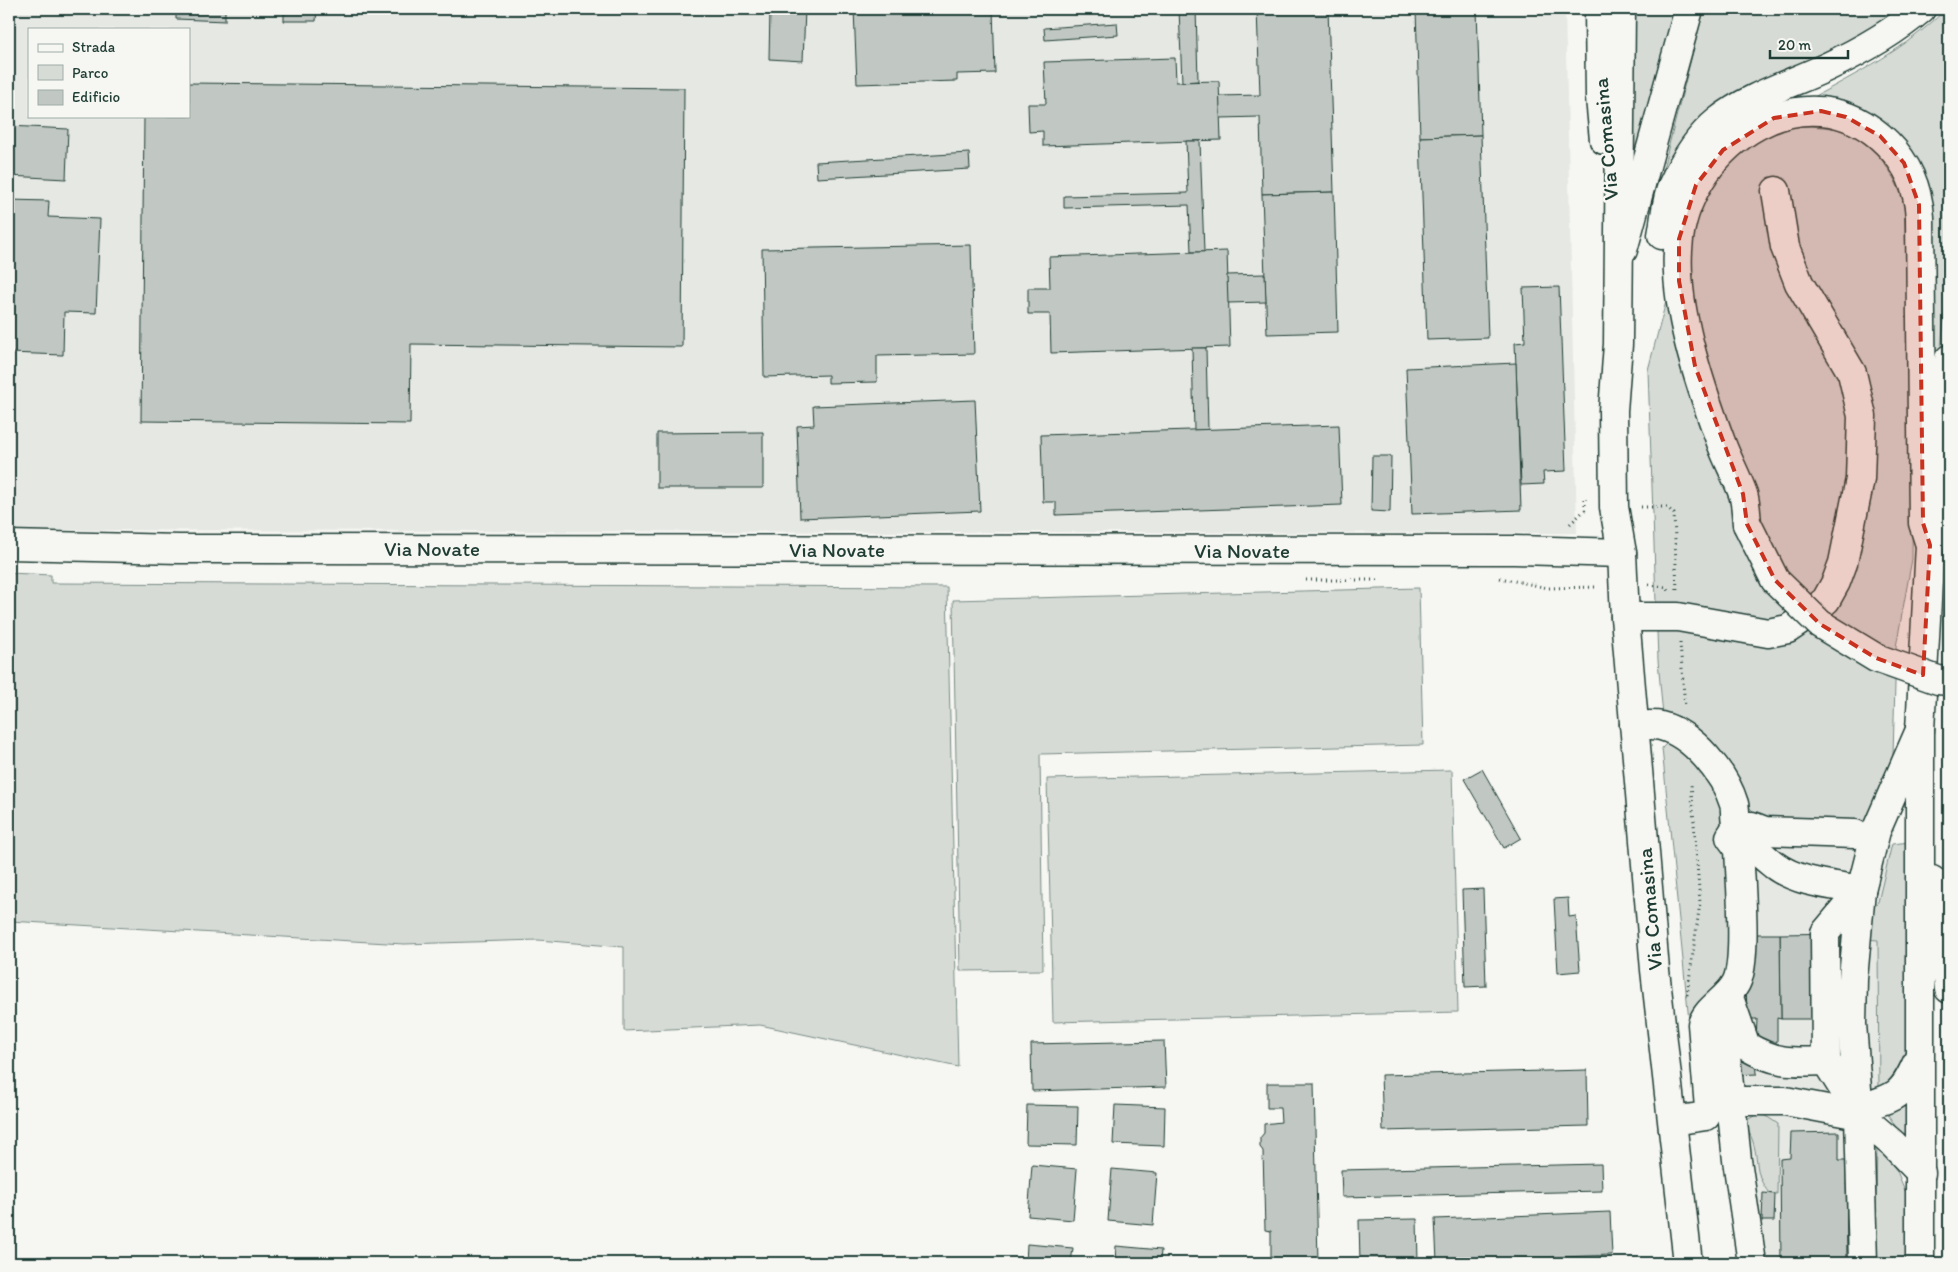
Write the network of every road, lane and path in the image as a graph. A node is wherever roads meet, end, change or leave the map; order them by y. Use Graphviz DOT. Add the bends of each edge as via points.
graph roads {
  1 [pos="1599,9"];
  2 [pos="1621,9"];
  3 [pos="1689,9"];
  4 [pos="1921,9"];
  5 [pos="1776,191"];
  6 [pos="1618,268"];
  7 [pos="1949,359"];
  8 [pos="1585,499"];
  9 [pos="1662,506"];
  10 [pos="1590,507"];
  11 [pos="1585,509"];
  12 [pos="1747,524"];
  13 [pos="1566,529"];
  14 [pos="9,545"];
  15 [pos="1930,545"];
  16 [pos="1622,553"];
  17 [pos="1494,577"];
  18 [pos="1306,580"];
  19 [pos="1381,580"];
  20 [pos="1650,585"];
  21 [pos="1602,587"];
  22 [pos="1677,611"];
  23 [pos="1625,618"];
  24 [pos="1949,681"];
  25 [pos="1634,725"];
  26 [pos="1920,730"];
  27 [pos="1688,741"];
  28 [pos="1920,822"];
  29 [pos="1737,826"];
  30 [pos="1855,834"];
  31 [pos="1861,890"];
  32 [pos="1949,989"];
  33 [pos="1727,995"];
  34 [pos="1687,999"];
  35 [pos="1919,1058"];
  36 [pos="1826,1060"];
  37 [pos="1731,1101"];
  38 [pos="1860,1115"];
  39 [pos="1673,1121"];
  40 [pos="1921,1174"];
  41 [pos="1688,1263"];
  42 [pos="1752,1263"];
  43 [pos="1863,1263"];
  44 [pos="1920,1263"];
  1 -- 6 [label="main road, Via Comasina" via="1600,98"];
  2 -- 6 [label="main road, Via Comasina"];
  3 -- 6 [label="main road"];
  4 -- 12 [label="main road" via="1874,43 1826,68 1794,79 1718,121 1703,135 1671,188 1662,236 1681,378 1702,443 1721,486"];
  5 -- 22 [label="main road" via="1786,246 1796,274 1852,373 1862,416 1860,479 1843,563 1826,600 1788,629 1768,632"];
  6 -- 16 [label="main road, Via Comasina" via="1618,344 1628,411 1630,507"];
  7 -- 15 [label="main road" via="1939,522"];
  8 -- 11 [label="path"];
  9 -- 22 [label="path" via="1671,509 1676,519"];
  10 -- 11 [label="path"];
  11 -- 13 [label="path"];
  12 -- 15 [label="main road" via="1743,494 1695,366 1679,281 1679,239 1684,213 1696,186 1723,150 1748,131 1774,118 1797,112 1821,112 1852,120 1880,136 1904,163 1917,194 1920,216 1923,522"];
  12 -- 24 [label="main road, bridge" via="1775,580 1820,624 1876,658"];
  14 -- 16 [label="main road, Via Novate"];
  15 -- 26 [label="main road"];
  16 -- 23 [label="main road, Via Comasina"];
  17 -- 21 [label="path" via="1548,588"];
  18 -- 19 [label="path, Via Novate"];
  20 -- 22 [label="path" via="1666,587"];
  22 -- 23 [label="main road"];
  22 -- 27 [label="path"];
  23 -- 25 [label="main road, Via Comasina"];
  25 -- 27 [label="main road" via="1660,726"];
  25 -- 39 [label="main road, Via Comasina" via="1654,962"];
  26 -- 28 [label="main road"];
  26 -- 31 [label="main road" via="1876,831"];
  27 -- 29 [label="main road" via="1704,754 1721,776 1734,805"];
  27 -- 34 [label="path" via="1700,903"];
  28 -- 32 [label="main road" via="1944,941"];
  28 -- 35 [label="main road"];
  29 -- 30 [label="main road" via="1752,826 1765,831"];
  29 -- 31 [label="main road" via="1776,866 1802,878"];
  29 -- 33 [label="main road" via="1730,837 1740,849 1742,965 1736,983"];
  31 -- 36 [label="main road" via="1825,933"];
  31 -- 38 [label="main road" via="1852,1024"];
  33 -- 36 [label="main road" via="1746,1046 1785,1063"];
  33 -- 37 [label="main road" via="1724,1038"];
  33 -- 39 [label="main road" via="1707,1012 1702,1024 1709,1108 1706,1116"];
  35 -- 38 [label="main road" via="1901,1090 1893,1097 1871,1103"];
  35 -- 40 [label="main road"];
  36 -- 38 [label="main road"];
  37 -- 38 [label="main road" via="1785,1101"];
  37 -- 42 [label="main road"];
  38 -- 40 [label="main road" via="1880,1130"];
  38 -- 43 [label="main road"];
  39 -- 41 [label="main road, Via Comasina"];
  40 -- 44 [label="main road"];
}
